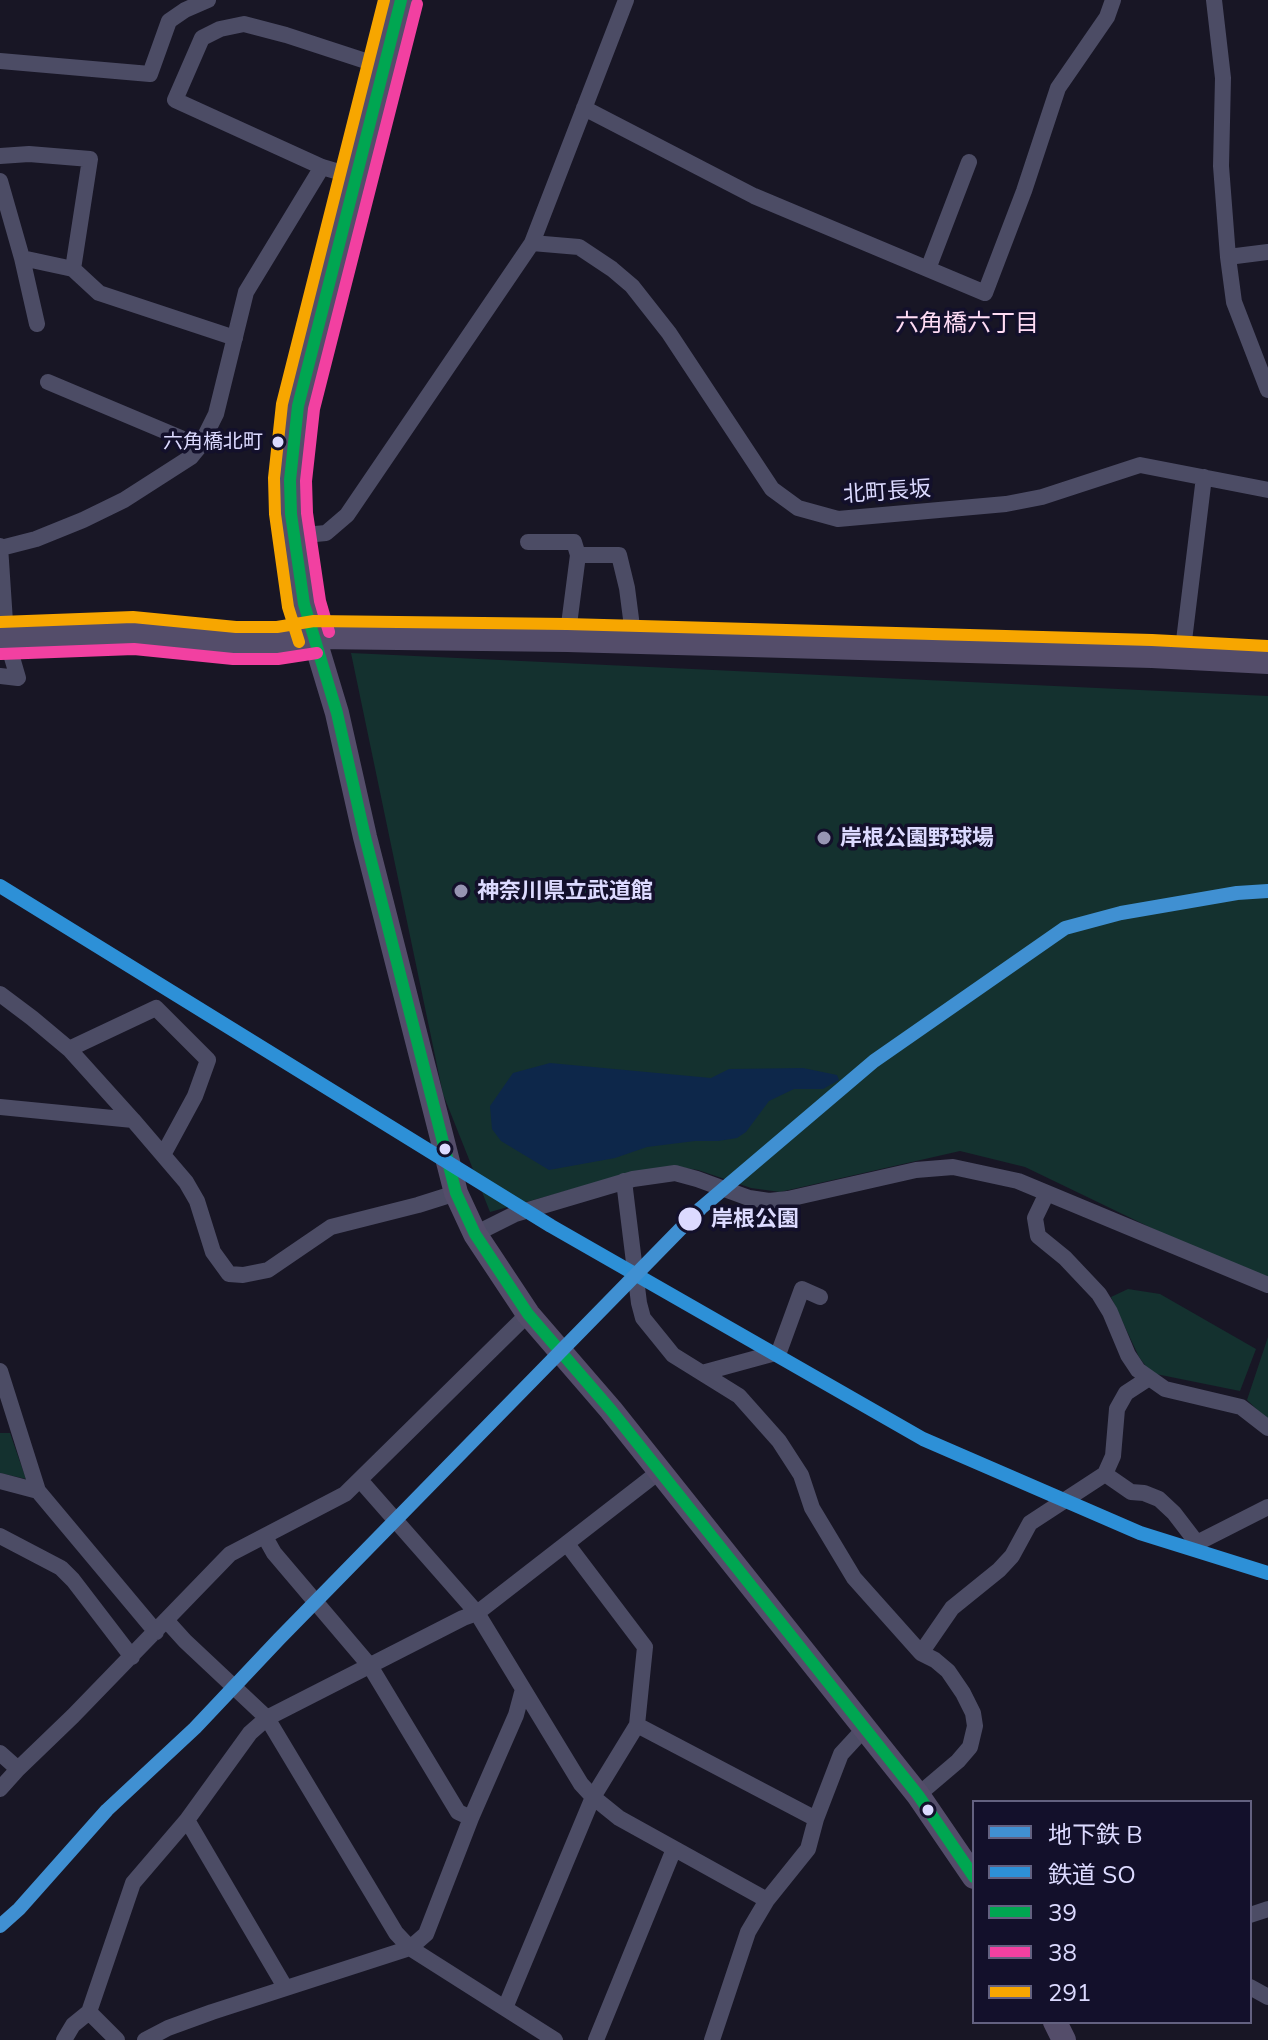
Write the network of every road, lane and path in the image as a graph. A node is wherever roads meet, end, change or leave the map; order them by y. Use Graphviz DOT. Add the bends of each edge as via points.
graph roads {
  1 [pos="208,0"];
  2 [pos="401,0"];
  3 [pos="626,0"];
  4 [pos="1113,0"];
  5 [pos="1214,0"];
  6 [pos="0,61"];
  7 [pos="384,67"];
  8 [pos="584,108"];
  9 [pos="0,156"];
  10 [pos="969,162"];
  11 [pos="322,167"];
  12 [pos="356,177"];
  13 [pos="0,181"];
  14 [pos="532,243"];
  15 [pos="1268,252"];
  16 [pos="1228,257"];
  17 [pos="22,258"];
  18 [pos="73,269"];
  19 [pos="928,269"];
  20 [pos="37,324"];
  21 [pos="235,338"];
  22 [pos="48,382"];
  23 [pos="1268,390"];
  24 [pos="197,456"];
  25 [pos="1204,477"];
  26 [pos="1268,490"];
  27 [pos="294,536"];
  28 [pos="528,542"];
  29 [pos="1,547"];
  30 [pos="578,555"];
  31 [pos="314,637"];
  32 [pos="3,638"];
  33 [pos="567,640"];
  34 [pos="634,642"];
  35 [pos="1182,657"];
  36 [pos="1268,662"];
  37 [pos="0,676"];
  38 [pos="0,994"];
  39 [pos="69,1049"];
  40 [pos="0,1107"];
  41 [pos="133,1120"];
  42 [pos="163,1155"];
  43 [pos="624,1181"];
  44 [pos="456,1193"];
  45 [pos="1047,1193"];
  46 [pos="475,1234"];
  47 [pos="1268,1285"];
  48 [pos="820,1297"];
  49 [pos="528,1314"];
  50 [pos="0,1371"];
  51 [pos="702,1373"];
  52 [pos="1149,1378"];
  53 [pos="1268,1428"];
  54 [pos="660,1471"];
  55 [pos="1105,1474"];
  56 [pos="360,1480"];
  57 [pos="0,1481"];
  58 [pos="38,1491"];
  59 [pos="1268,1507"];
  60 [pos="0,1536"];
  61 [pos="265,1537"];
  62 [pos="567,1544"];
  63 [pos="477,1613"];
  64 [pos="161,1626"];
  65 [pos="921,1653"];
  66 [pos="132,1657"];
  67 [pos="370,1666"];
  68 [pos="523,1689"];
  69 [pos="267,1718"];
  70 [pos="637,1725"];
  71 [pos="865,1728"];
  72 [pos="0,1753"];
  73 [pos="18,1769"];
  74 [pos="0,1789"];
  75 [pos="918,1795"];
  76 [pos="593,1797"];
  77 [pos="471,1818"];
  78 [pos="816,1819"];
  79 [pos="187,1820"];
  80 [pos="674,1849"];
  81 [pos="972,1874"];
  82 [pos="767,1900"];
  83 [pos="410,1948"];
  84 [pos="285,1987"];
  85 [pos="505,2008"];
  86 [pos="89,2012"];
  87 [pos="64,2040"];
  88 [pos="117,2040"];
  89 [pos="145,2040"];
  90 [pos="555,2040"];
  91 [pos="596,2040"];
  92 [pos="712,2040"];
  1 -- 6 [label="street" via="169,21 150,74"];
  2 -- 7 [label="main road"];
  3 -- 8 [label="street"];
  4 -- 19 [label="street" via="1058,88 985,293"];
  5 -- 16 [label="street" via="1223,78 1221,166"];
  7 -- 11 [label="street" via="244,24 202,38 175,100"];
  7 -- 12 [label="main road"];
  8 -- 14 [label="street"];
  8 -- 19 [label="street" via="754,196"];
  9 -- 18 [label="street" via="90,159"];
  10 -- 19 [label="street"];
  11 -- 12 [label="street"];
  11 -- 21 [label="street" via="246,292"];
  12 -- 27 [label="main road" via="298,406 290,480"];
  13 -- 17 [label="street"];
  14 -- 25 [label="street, 北町長坂" via="579,247 632,286 772,489 798,508 838,519 1006,504 1140,465"];
  14 -- 27 [label="street" via="347,515 326,533"];
  15 -- 16 [label="street"];
  16 -- 23 [label="street" via="1237,310"];
  17 -- 18 [label="street"];
  17 -- 20 [label="street"];
  18 -- 21 [label="street" via="99,293"];
  21 -- 24 [label="street" via="216,414"];
  22 -- 24 [label="street"];
  24 -- 29 [label="street" via="83,520"];
  25 -- 26 [label="street, 北町長坂"];
  25 -- 35 [label="street"];
  27 -- 31 [label="main road"];
  28 -- 30 [label="street" via="574,542"];
  29 -- 32 [label="street"];
  30 -- 33 [label="street"];
  30 -- 34 [label="street" via="619,555"];
  31 -- 32 [label="main road" via="278,643 134,633"];
  31 -- 33 [label="main road"];
  31 -- 44 [label="main road"];
  32 -- 37 [label="street" via="18,678"];
  33 -- 34 [label="main road"];
  34 -- 35 [label="main road"];
  35 -- 36 [label="main road"];
  38 -- 39 [label="street"];
  39 -- 41 [label="street"];
  39 -- 42 [label="street" via="156,1008 208,1060"];
  40 -- 41 [label="street"];
  41 -- 42 [label="street"];
  42 -- 44 [label="street" via="197,1201 213,1252 229,1274 268,1270 331,1227"];
  43 -- 45 [label="street" via="675,1173 769,1201 949,1167 1018,1181"];
  43 -- 46 [label="street" via="515,1214"];
  43 -- 51 [label="street" via="643,1318 673,1355"];
  44 -- 46 [label="main road"];
  45 -- 47 [label="street"];
  45 -- 52 [label="street" via="1035,1218 1038,1236 1099,1294 1128,1355"];
  46 -- 49 [label="main road"];
  48 -- 51 [label="street" via="802,1289 779,1352"];
  49 -- 54 [label="main road"];
  49 -- 56 [label="street"];
  50 -- 58 [label="street"];
  51 -- 65 [label="street" via="739,1396 779,1441 854,1578"];
  52 -- 53 [label="street" via="1165,1389 1241,1407"];
  52 -- 55 [label="street" via="1126,1393 1117,1409 1113,1456"];
  54 -- 62 [label="street"];
  54 -- 71 [label="main road"];
  55 -- 59 [label="street" via="1131,1492 1159,1499 1197,1543"];
  55 -- 65 [label="street" via="1030,1523 1012,1556 952,1608"];
  56 -- 61 [label="street" via="345,1494"];
  56 -- 63 [label="street"];
  57 -- 58 [label="street"];
  58 -- 64 [label="street"];
  60 -- 66 [label="street" via="61,1568"];
  61 -- 64 [label="street" via="230,1554"];
  61 -- 67 [label="street"];
  62 -- 63 [label="street"];
  62 -- 70 [label="street" via="645,1647"];
  63 -- 67 [label="street"];
  63 -- 68 [label="street"];
  64 -- 66 [label="street"];
  64 -- 69 [label="street" via="185,1641"];
  65 -- 75 [label="street" via="948,1671 975,1726 970,1747"];
  66 -- 73 [label="street"];
  67 -- 69 [label="street"];
  67 -- 77 [label="street" via="458,1812"];
  68 -- 76 [label="street"];
  68 -- 77 [label="street"];
  69 -- 79 [label="street" via="250,1733"];
  69 -- 83 [label="street"];
  70 -- 76 [label="street"];
  70 -- 78 [label="street"];
  71 -- 75 [label="main road"];
  71 -- 78 [label="street" via="841,1754"];
  72 -- 73 [label="street"];
  73 -- 74 [label="street"];
  75 -- 81 [label="main road"];
  76 -- 80 [label="street"];
  76 -- 85 [label="street"];
  77 -- 83 [label="street" via="426,1934"];
  78 -- 82 [label="street" via="808,1849"];
  79 -- 84 [label="street"];
  79 -- 86 [label="street" via="133,1883"];
  80 -- 82 [label="street"];
  80 -- 91 [label="street"];
  82 -- 92 [label="street" via="748,1932"];
  83 -- 84 [label="street"];
  83 -- 85 [label="street"];
  84 -- 89 [label="street"];
  85 -- 90 [label="street"];
  86 -- 87 [label="street"];
  86 -- 88 [label="street"];
}
